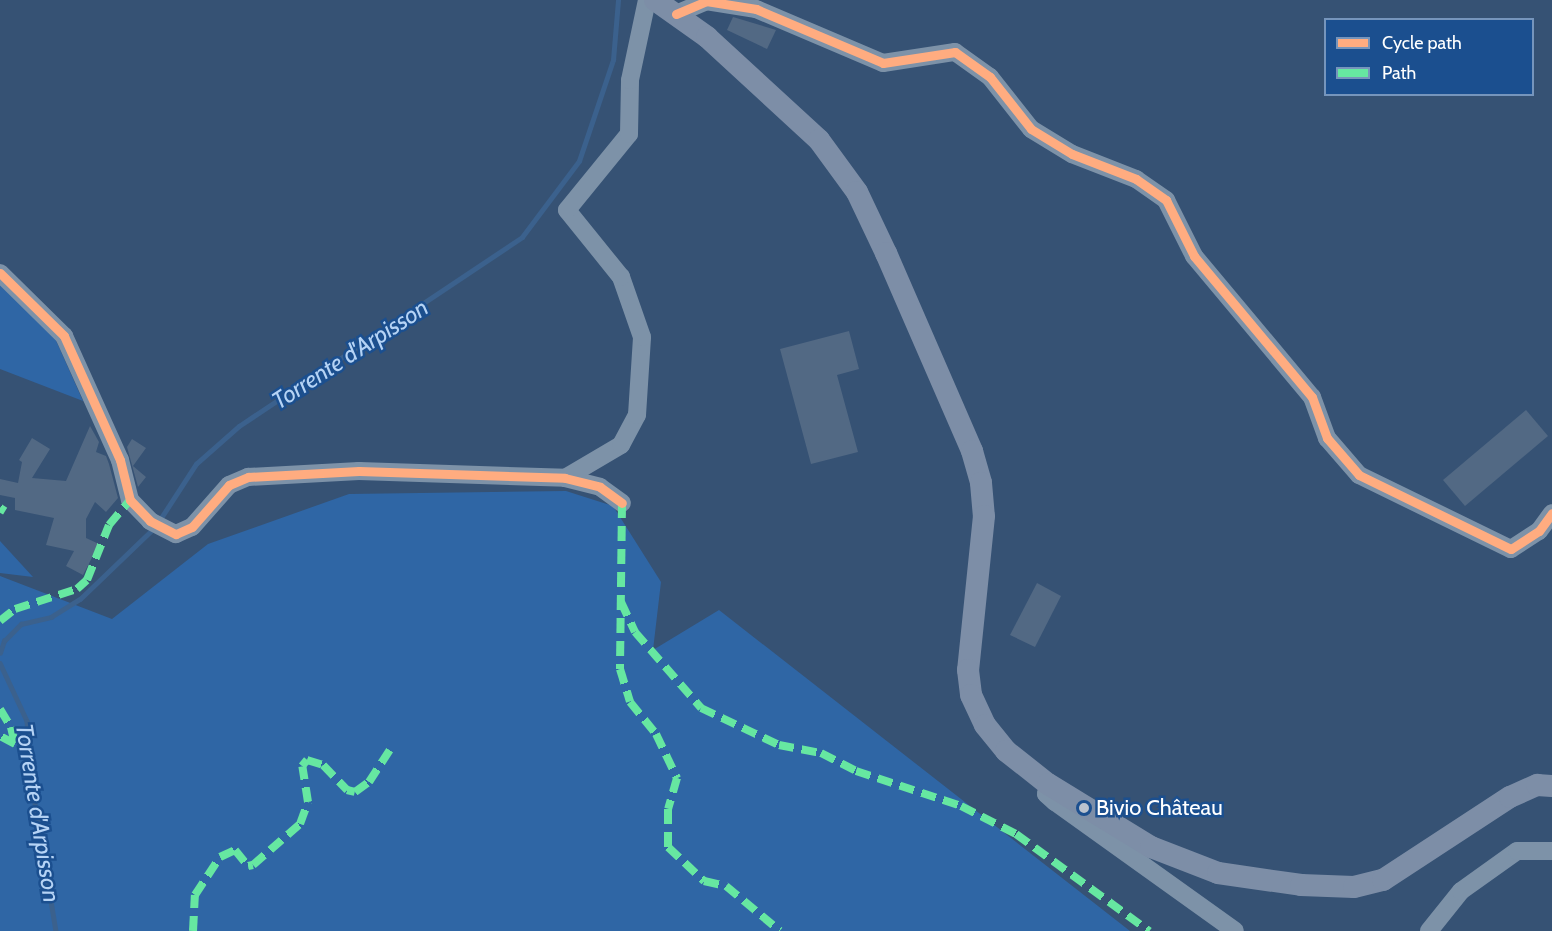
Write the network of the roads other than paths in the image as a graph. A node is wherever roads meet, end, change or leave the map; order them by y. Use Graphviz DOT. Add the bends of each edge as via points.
graph roads {
  1 [pos="647,0"];
  2 [pos="655,0"];
  3 [pos="676,14"];
  4 [pos="0,273"];
  5 [pos="565,478"];
  6 [pos="622,503"];
  7 [pos="1552,513"];
  8 [pos="1048,784"];
  9 [pos="1552,786"];
  10 [pos="1552,851"];
  11 [pos="1235,931"];
  12 [pos="1429,931"];
  1 -- 5 [label="street" via="630,80 629,134 567,210 621,277 642,337 637,416 621,445"];
  2 -- 3 [label="main road"];
  3 -- 7 [label="street" via="706,1 756,9 883,63 955,52 990,77 1031,129 1072,154 1136,179 1166,200 1194,256 1312,397 1327,438 1359,475 1512,549 1539,531"];
  3 -- 8 [label="main road" via="819,140 857,192 972,451 981,483 984,516 967,639 971,695 985,725 1006,751"];
  4 -- 5 [label="street" via="64,336 120,460 130,500 150,521 166,530 183,532 219,493 248,477 359,471"];
  5 -- 6 [label="street" via="600,487"];
  8 -- 9 [label="main road" via="1151,847 1218,873 1259,881 1354,887 1383,880 1407,867 1510,797 1536,785"];
  8 -- 11 [label="street" via="1046,794 1055,802"];
  10 -- 12 [label="street" via="1517,851 1461,891"];
}
